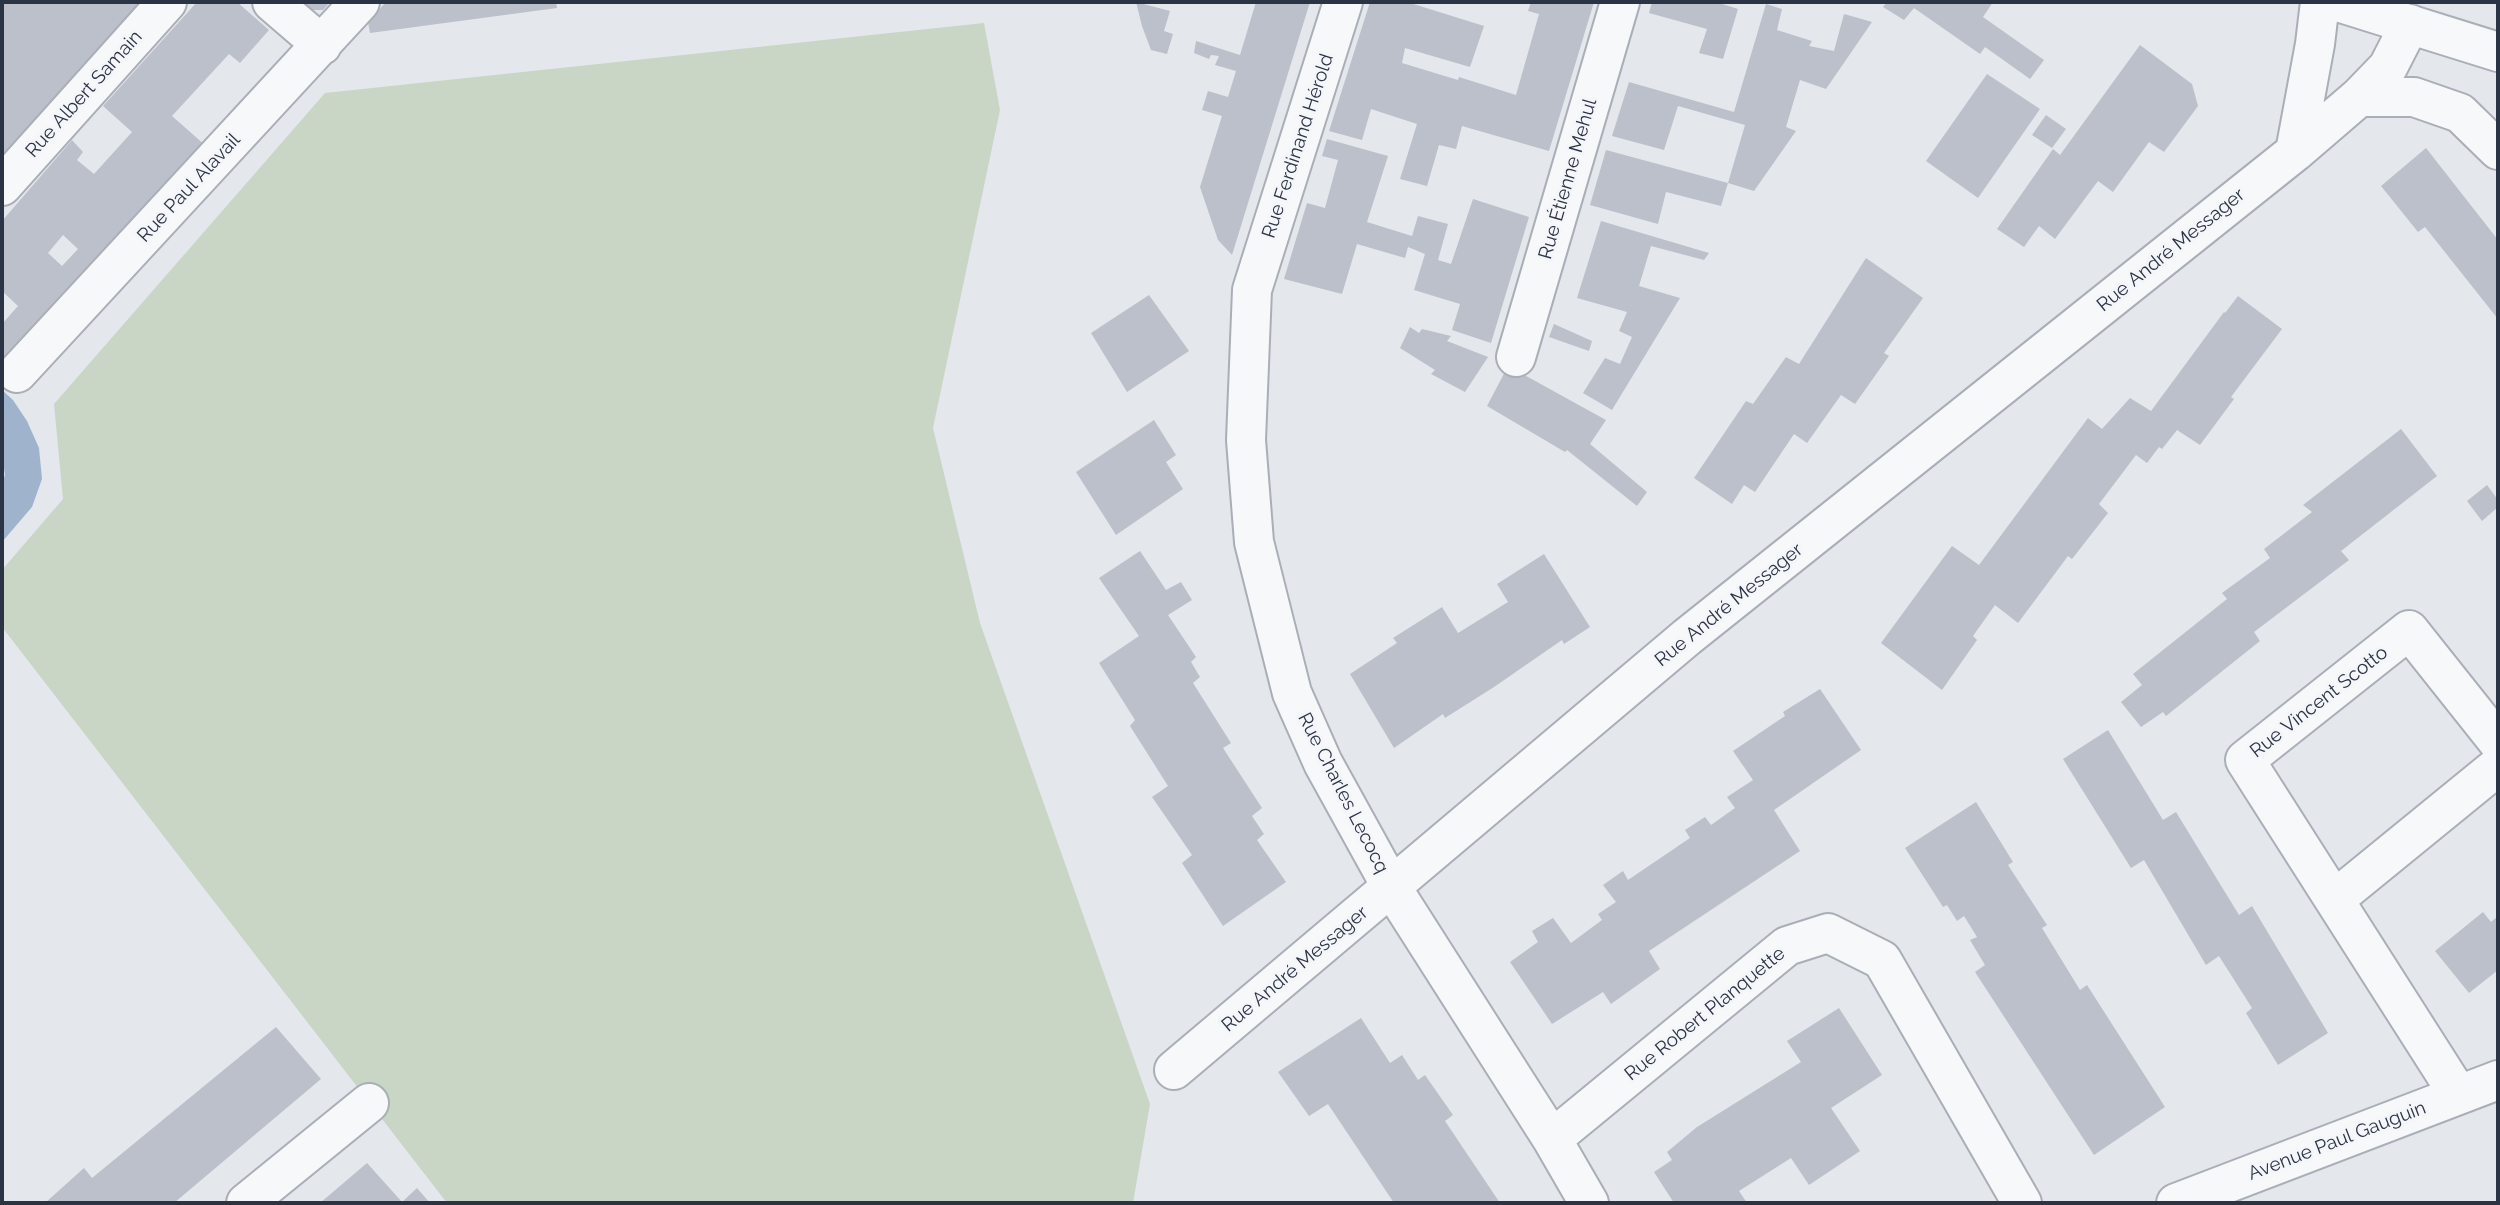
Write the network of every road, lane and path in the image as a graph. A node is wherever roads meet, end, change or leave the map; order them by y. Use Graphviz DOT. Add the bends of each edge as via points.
graph roads {
  1 [pos="167,2"];
  2 [pos="272,2"];
  3 [pos="360,2"];
  4 [pos="1343,2"];
  5 [pos="1620,2"];
  6 [pos="2320,2"];
  7 [pos="2338,2"];
  8 [pos="2410,24"];
  9 [pos="322,45"];
  10 [pos="2498,52"];
  11 [pos="2359,97"];
  12 [pos="2498,150"];
  13 [pos="2295,152"];
  14 [pos="2,186"];
  15 [pos="1252,290"];
  16 [pos="1516,357"];
  17 [pos="16,373"];
  18 [pos="2498,742"];
  19 [pos="2498,766"];
  20 [pos="1392,888"];
  21 [pos="2335,899"];
  22 [pos="1174,1070"];
  23 [pos="2498,1080"];
  24 [pos="2458,1094"];
  25 [pos="369,1103"];
  26 [pos="1552,1139"];
  27 [pos="246,1203"];
  28 [pos="1589,1203"];
  29 [pos="2022,1203"];
  30 [pos="2176,1203"];
  1 -- 14 [label="street, Rue Albert Samain"];
  2 -- 9 [label="street"];
  3 -- 9 [label="street, Rue Paul Alavail"];
  4 -- 15 [label="street, Rue Ferdinand Hérold"];
  5 -- 16 [label="street, Rue Étienne Mehul"];
  6 -- 13 [label="street"];
  7 -- 8 [label="street"];
  8 -- 10 [label="street"];
  8 -- 11 [label="street, Rue André Messager" via="2388,67"];
  9 -- 17 [label="street, Rue Paul Alavail"];
  11 -- 12 [label="street" via="2414,97 2460,113"];
  11 -- 13 [label="street, Rue André Messager"];
  13 -- 20 [label="street, Rue André Messager" via="1687,637"];
  15 -- 20 [label="street, Rue Charles Lecocq" via="1246,440 1254,542 1292,693 1323,763"];
  18 -- 21 [label="street, Rue Vincent Scotto" via="2409,630 2245,760"];
  19 -- 21 [label="street"];
  20 -- 22 [label="street, Rue André Messager"];
  20 -- 26 [label="street, Rue Charles Lecocq"];
  21 -- 24 [label="street, Rue Vincent Scotto"];
  23 -- 24 [label="street, Avenue Paul Gauguin"];
  24 -- 30 [label="street, Avenue Paul Gauguin"];
  25 -- 27 [label="street"];
  26 -- 28 [label="street, Rue Charles Lecocq"];
  26 -- 29 [label="street, Rue Robert Planquette" via="1787,946 1828,933 1882,960"];
}
